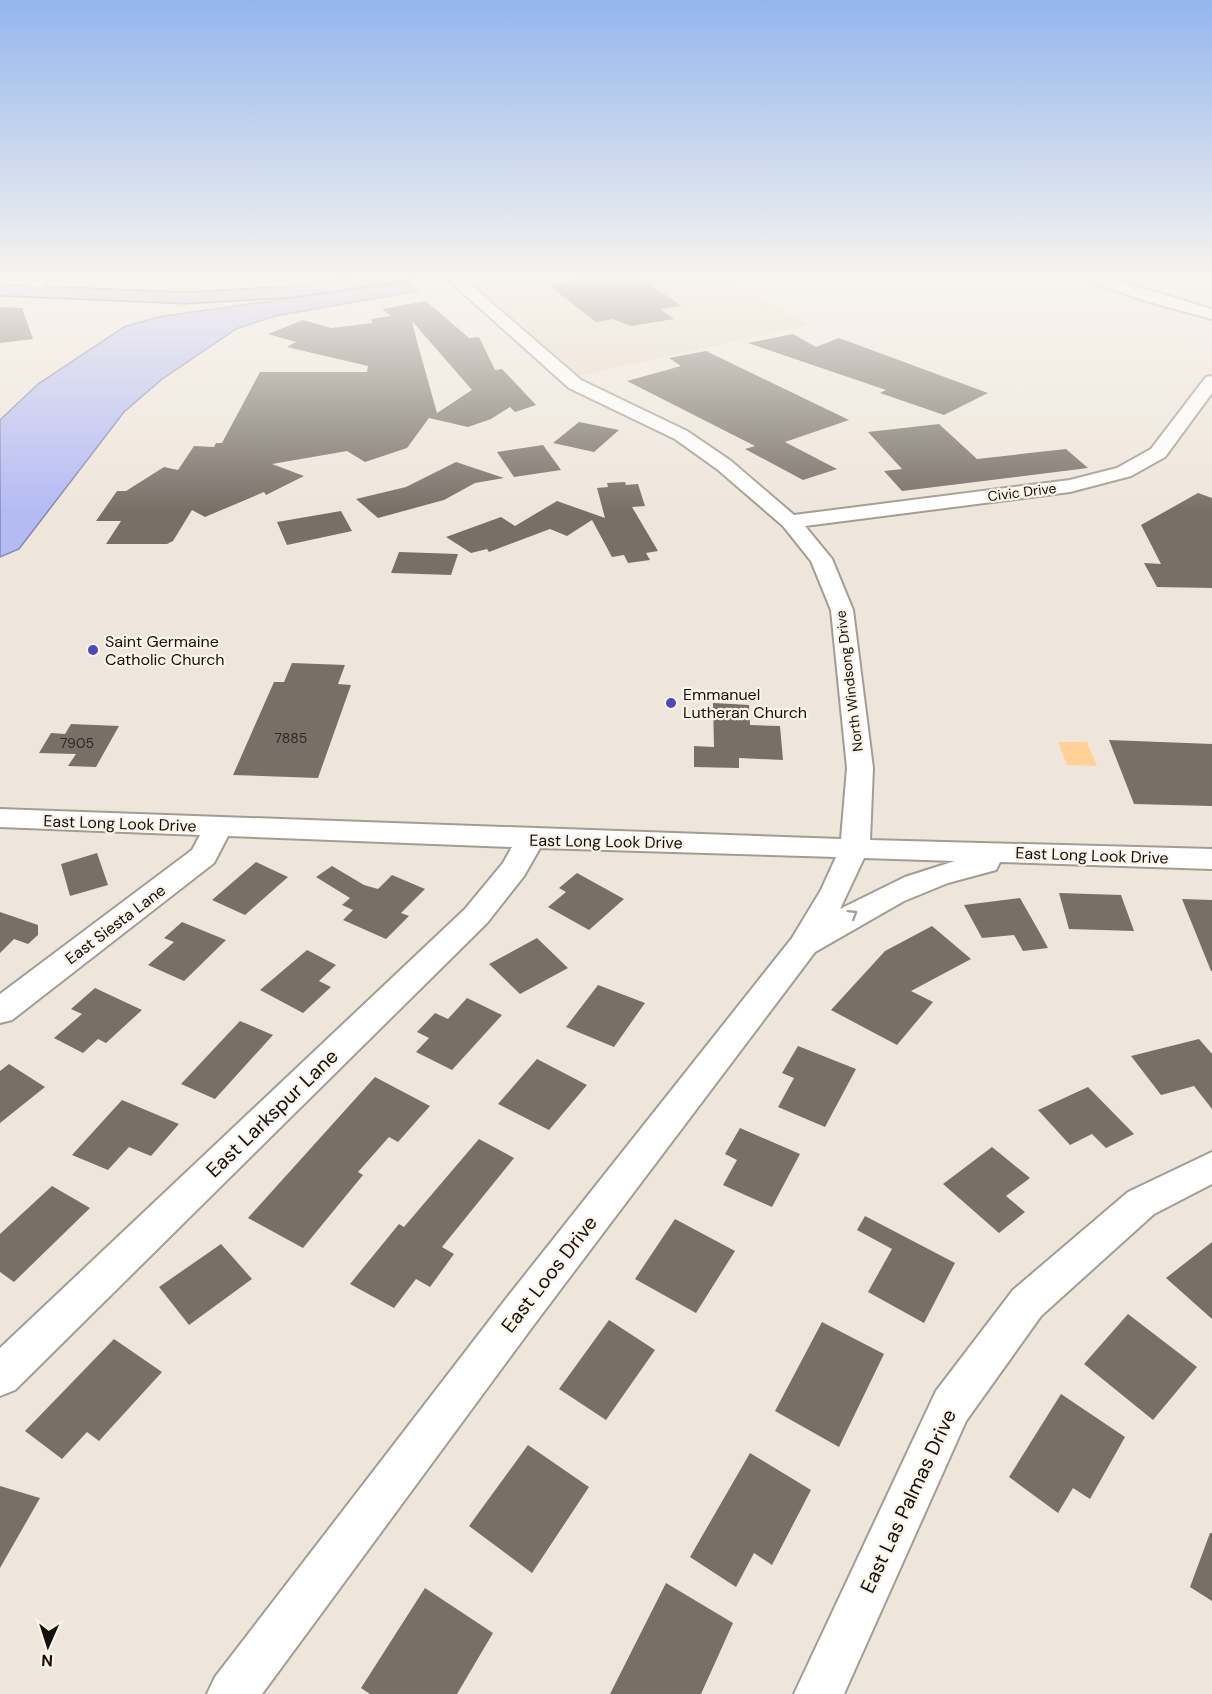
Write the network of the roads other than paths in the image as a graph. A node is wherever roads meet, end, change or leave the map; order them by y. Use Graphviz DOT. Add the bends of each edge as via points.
graph roads {
  1 [pos="540,353"];
  2 [pos="1212,381"];
  3 [pos="790,522"];
  4 [pos="0,819"];
  5 [pos="218,827"];
  6 [pos="531,839"];
  7 [pos="855,848"];
  8 [pos="1068,855"];
  9 [pos="1212,859"];
  10 [pos="803,946"];
  11 [pos="0,1011"];
  12 [pos="1212,1167"];
  13 [pos="0,1376"];
  14 [pos="232,1694"];
  15 [pos="819,1694"];
  1 -- 3 [label="street, North Windsong Drive" via="575,384 681,435 724,465"];
  2 -- 3 [label="street, Civic Drive" via="1158,453 1124,472 1070,486"];
  3 -- 7 [label="street, North Windsong Drive" via="821,559 842,610 860,768"];
  4 -- 5 [label="street, East Long Look Drive"];
  5 -- 6 [label="street, East Long Look Drive"];
  5 -- 11 [label="street, East Siesta Lane" via="204,856"];
  6 -- 7 [label="street, East Long Look Drive"];
  6 -- 13 [label="street, East Larkspur Lane" via="514,869 476,916"];
  7 -- 8 [label="street, East Long Look Drive"];
  7 -- 10 [label="street, East Loos Drive"];
  8 -- 9 [label="street, East Long Look Drive"];
  10 -- 8 [label="street, one-way" via="898,889 947,871 992,862"];
  10 -- 14 [label="street, East Loos Drive"];
  12 -- 15 [label="street, East Las Palmas Drive" via="1141,1203 1028,1303 1013,1322 951,1406"];
}
